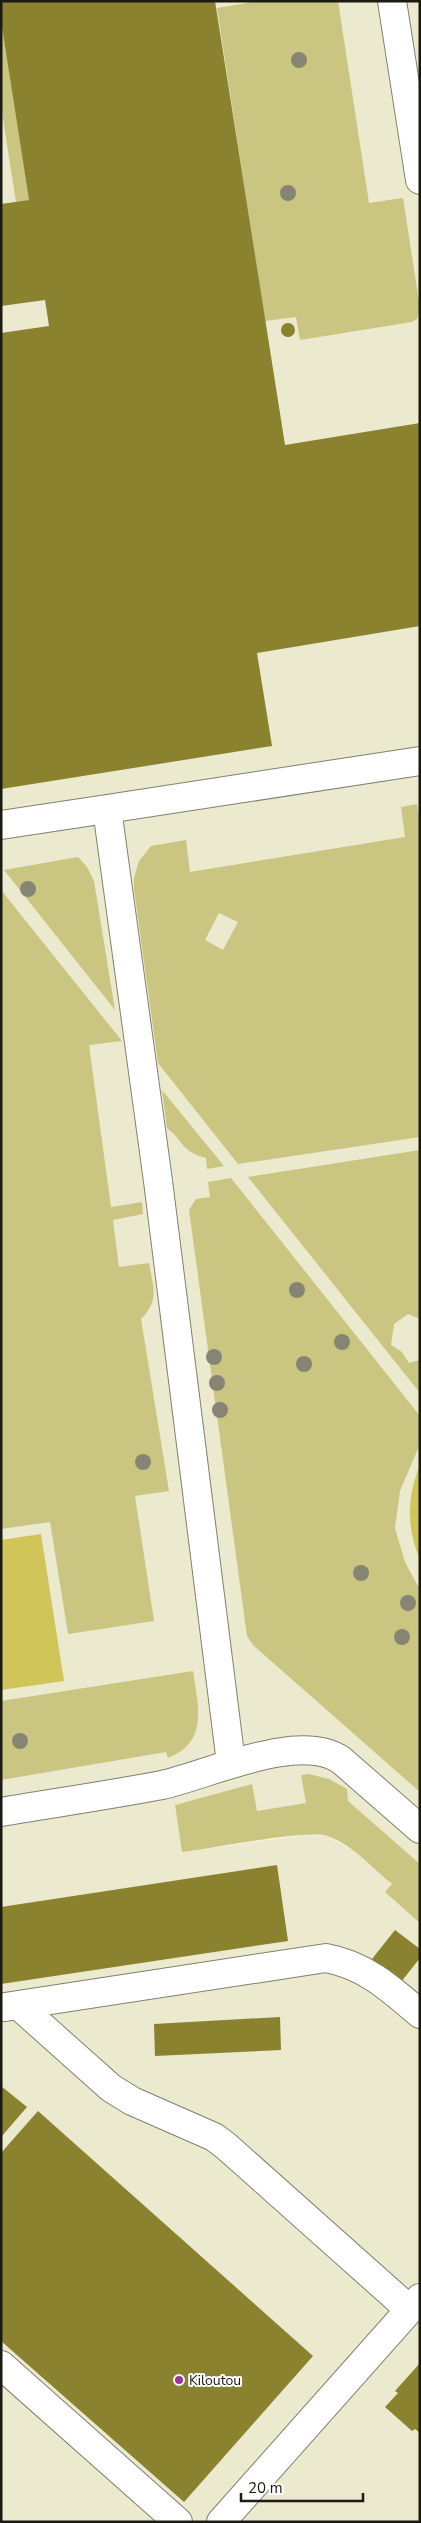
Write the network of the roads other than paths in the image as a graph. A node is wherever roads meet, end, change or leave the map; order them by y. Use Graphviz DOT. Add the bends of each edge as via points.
graph roads {
  1 [pos="392,1"];
  2 [pos="420,180"];
  3 [pos="420,761"];
  4 [pos="107,809"];
  5 [pos="1,825"];
  6 [pos="231,1763"];
  7 [pos="1,1812"];
  8 [pos="420,1829"];
  9 [pos="9,2006"];
  10 [pos="420,2014"];
  11 [pos="415,2304"];
  12 [pos="1,2365"];
  13 [pos="178,2522"];
  14 [pos="221,2522"];
  1 -- 2 [label="lane"];
  3 -- 4 [label="lane"];
  4 -- 5 [label="lane"];
  4 -- 6 [label="lane" via="158,1181"];
  6 -- 7 [label="lane" via="172,1782"];
  6 -- 8 [label="lane" via="306,1750 332,1753"];
  9 -- 10 [label="lane" via="326,1958 345,1961 362,1969"];
  9 -- 11 [label="lane" via="132,2102 214,2137"];
  11 -- 14 [label="lane"];
  12 -- 13 [label="lane"];
}
